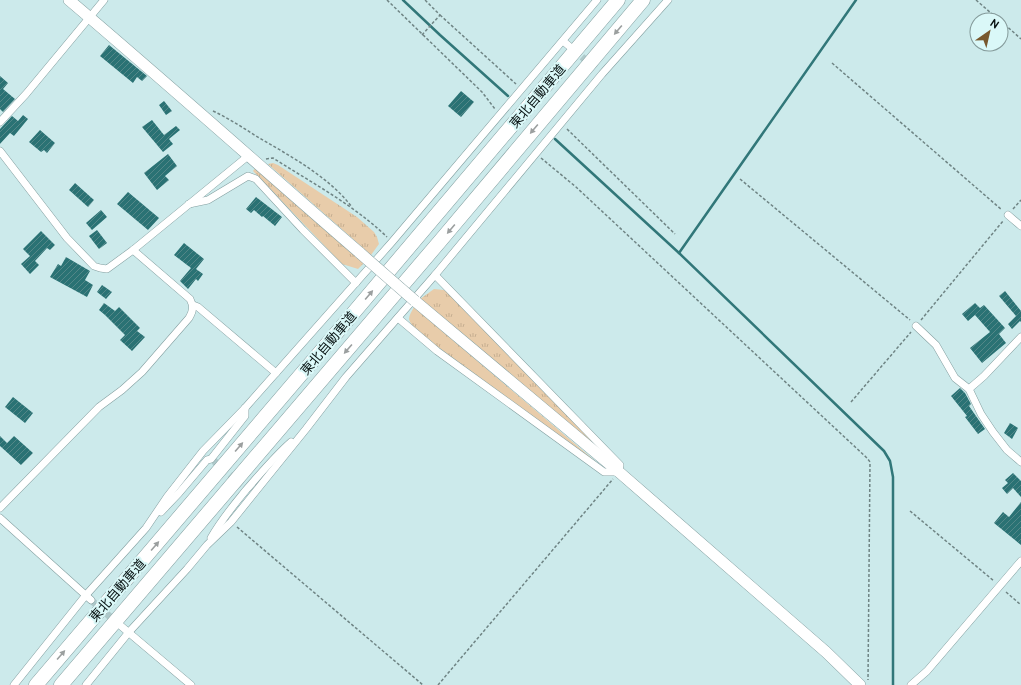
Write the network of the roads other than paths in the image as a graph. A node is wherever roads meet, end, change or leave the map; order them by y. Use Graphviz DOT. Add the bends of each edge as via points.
graph roads {
  1 [pos="69,0"];
  2 [pos="104,0"];
  3 [pos="597,0"];
  4 [pos="618,0"];
  5 [pos="643,0"];
  6 [pos="668,0"];
  7 [pos="90,18"];
  8 [pos="563,40"];
  9 [pos="570,46"];
  10 [pos="0,122"];
  11 [pos="0,151"];
  12 [pos="251,159"];
  13 [pos="189,204"];
  14 [pos="1008,215"];
  15 [pos="1021,226"];
  16 [pos="133,250"];
  17 [pos="435,275"];
  18 [pos="356,282"];
  19 [pos="193,305"];
  20 [pos="398,318"];
  21 [pos="916,326"];
  22 [pos="1021,337"];
  23 [pos="276,373"];
  24 [pos="969,389"];
  25 [pos="245,408"];
  26 [pos="306,429"];
  27 [pos="1021,462"];
  28 [pos="619,472"];
  29 [pos="0,508"];
  30 [pos="0,518"];
  31 [pos="146,528"];
  32 [pos="207,545"];
  33 [pos="1021,561"];
  34 [pos="88,598"];
  35 [pos="121,626"];
  36 [pos="129,632"];
  37 [pos="23,673"];
  38 [pos="10,685"];
  39 [pos="14,685"];
  40 [pos="36,685"];
  41 [pos="61,685"];
  42 [pos="86,685"];
  43 [pos="191,685"];
  44 [pos="860,685"];
  45 [pos="911,685"];
  1 -- 7 [label="street"];
  2 -- 7 [label="street"];
  3 -- 8 [label="street"];
  40 -- 4 [label="highway, 東北自動車道, one-way"];
  5 -- 41 [label="highway, 東北自動車道, one-way"];
  6 -- 17 [label="street" via="599,72 536,155"];
  7 -- 10 [label="street"];
  7 -- 12 [label="street"];
  8 -- 9 [label="street"];
  8 -- 18 [label="street"];
  11 -- 16 [label="street" via="67,238 94,266 107,269"];
  12 -- 13 [label="street"];
  12 -- 28 [label="street, bridge"];
  13 -- 16 [label="street"];
  13 -- 18 [label="street" via="208,200 248,176 256,179"];
  14 -- 15 [label="street"];
  16 -- 19 [label="street" via="190,299"];
  17 -- 20 [label="street"];
  17 -- 28 [label="street" via="620,465"];
  18 -- 23 [label="street"];
  19 -- 23 [label="street"];
  19 -- 29 [label="street" via="189,318 142,372 99,407"];
  20 -- 26 [label="street" via="346,377"];
  20 -- 28 [label="street" via="437,350 604,472"];
  21 -- 24 [label="street" via="936,345 955,378"];
  22 -- 24 [label="street"];
  23 -- 25 [label="street"];
  24 -- 27 [label="street" via="993,432 1007,450"];
  25 -- 31 [label="street" via="203,451"];
  25 -- 31 [label="street" via="245,416 213,460 207,460"];
  26 -- 32 [label="street" via="231,522"];
  26 -- 32 [label="street" via="245,487 220,521"];
  28 -- 44 [label="street"];
  30 -- 34 [label="street"];
  31 -- 34 [label="street"];
  32 -- 36 [label="street"];
  33 -- 45 [label="street" via="927,671"];
  34 -- 37 [label="street"];
  35 -- 36 [label="street"];
  36 -- 42 [label="street"];
  36 -- 43 [label="street"];
  37 -- 38 [label="street"];
  37 -- 39 [label="street"];
}
